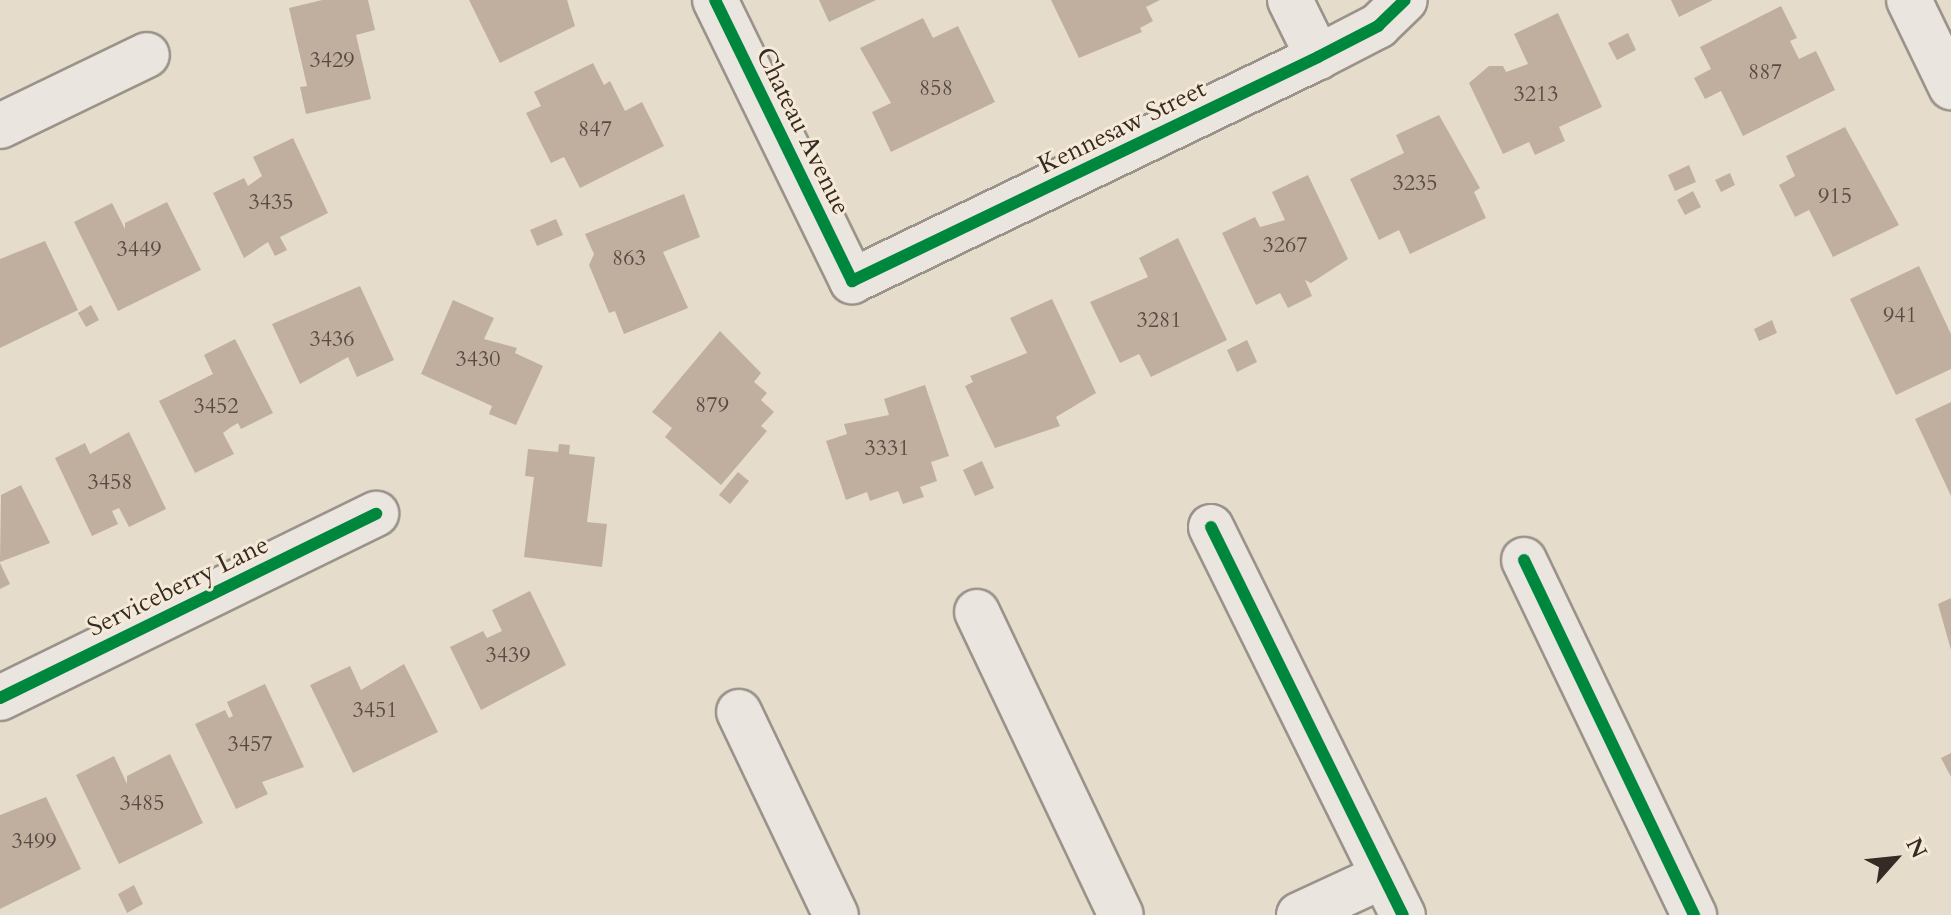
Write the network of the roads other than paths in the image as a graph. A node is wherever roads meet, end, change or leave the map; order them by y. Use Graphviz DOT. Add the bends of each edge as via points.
graph roads {
  1 [pos="715,0"];
  2 [pos="1290,0"];
  3 [pos="1405,0"];
  4 [pos="1909,0"];
  5 [pos="147,55"];
  6 [pos="1318,57"];
  7 [pos="1951,87"];
  8 [pos="0,126"];
  9 [pos="852,281"];
  10 [pos="376,514"];
  11 [pos="1211,527"];
  12 [pos="1524,560"];
  13 [pos="977,612"];
  14 [pos="0,698"];
  15 [pos="739,712"];
  16 [pos="1383,876"];
  17 [pos="836,915"];
  18 [pos="1121,915"];
  19 [pos="1299,915"];
  20 [pos="1403,915"];
  21 [pos="1694,915"];
  1 -- 9 [label="street, Chateau Avenue"];
  2 -- 6 [label="street"];
  3 -- 6 [label="street, Kennesaw Street" via="1378,26"];
  4 -- 7 [label="street"];
  5 -- 8 [label="street"];
  6 -- 9 [label="street, Kennesaw Street"];
  10 -- 14 [label="street, Serviceberry Lane"];
  11 -- 16 [label="street"];
  12 -- 21 [label="street"];
  13 -- 18 [label="street"];
  15 -- 17 [label="street"];
  16 -- 19 [label="street"];
  16 -- 20 [label="street"];
}
